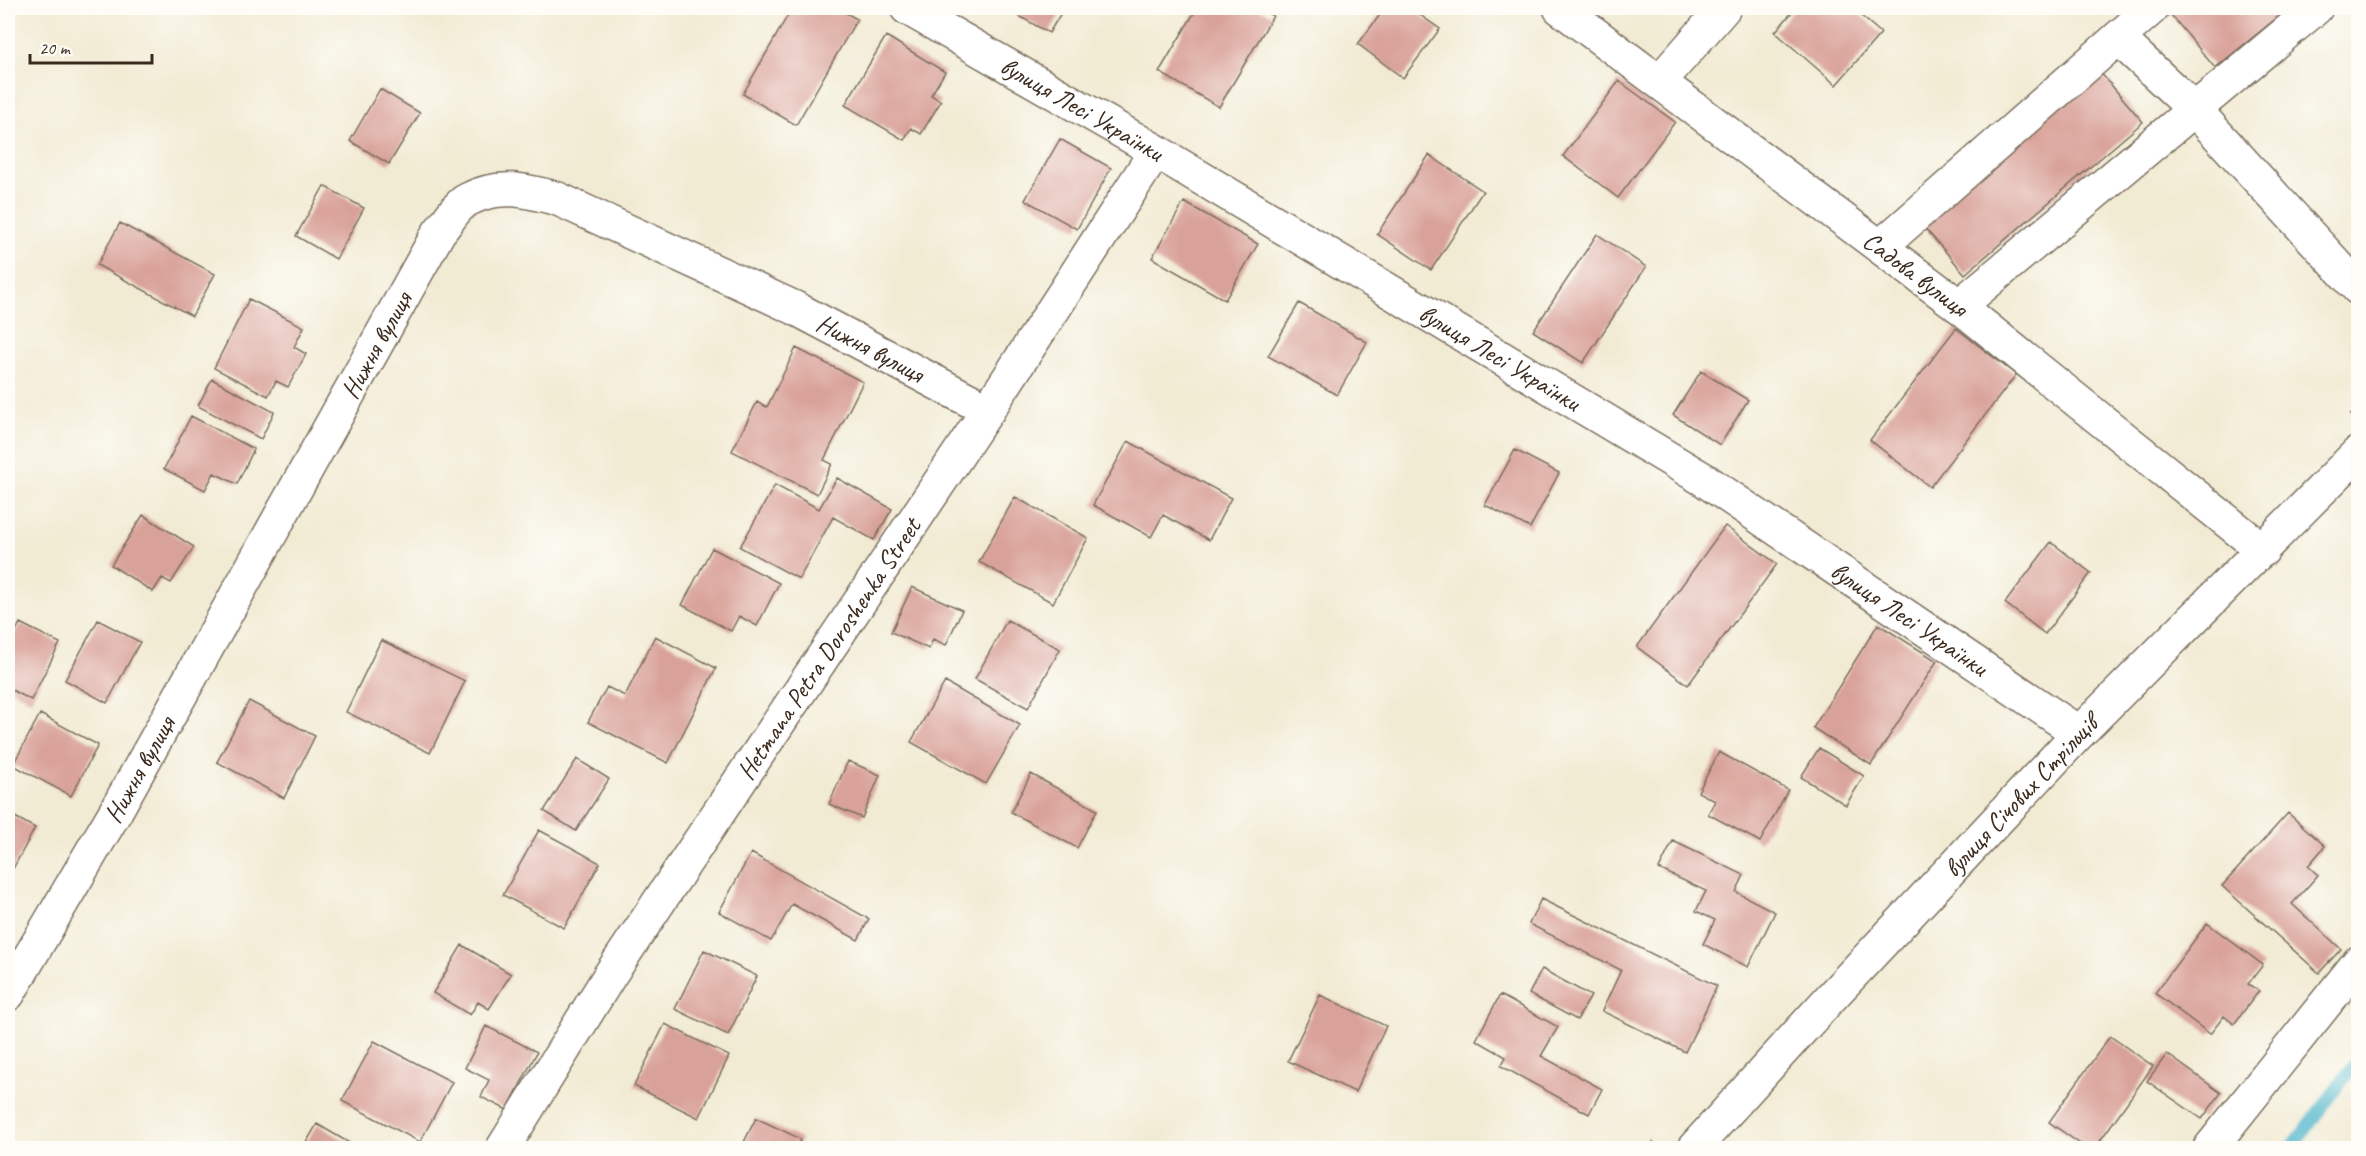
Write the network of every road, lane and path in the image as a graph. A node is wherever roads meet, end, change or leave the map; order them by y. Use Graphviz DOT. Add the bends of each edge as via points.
graph roads {
  1 [pos="907,8"];
  2 [pos="1560,8"];
  3 [pos="1724,8"];
  4 [pos="2152,8"];
  5 [pos="2316,8"];
  6 [pos="2118,38"];
  7 [pos="1660,81"];
  8 [pos="2194,109"];
  9 [pos="1156,151"];
  10 [pos="1881,246"];
  11 [pos="2358,288"];
  12 [pos="1959,306"];
  13 [pos="988,410"];
  14 [pos="2358,453"];
  15 [pos="2263,550"];
  16 [pos="2079,733"];
  17 [pos="2358,963"];
  18 [pos="8,994"];
  19 [pos="503,1149"];
  20 [pos="1694,1149"];
  21 [pos="2210,1149"];
  1 -- 9 [label="street, вулиця Лесі Українки"];
  2 -- 7 [label="street, Садова вулиця"];
  3 -- 7 [label="street"];
  4 -- 6 [label="street"];
  5 -- 8 [label="street"];
  6 -- 8 [label="street"];
  6 -- 10 [label="street"];
  7 -- 10 [label="street, Садова вулиця"];
  8 -- 11 [label="street"];
  8 -- 12 [label="street"];
  9 -- 13 [label="street, Hetmana Petra Doroshenka Street"];
  9 -- 16 [label="street, вулиця Лесі Українки" via="1703,479"];
  10 -- 12 [label="street, Садова вулиця"];
  12 -- 15 [label="street, Садова вулиця"];
  13 -- 18 [label="street, Нижня вулиця" via="795,308 558,199 522,189 494,190 465,201 439,232 117,809"];
  13 -- 19 [label="street, Hetmana Petra Doroshenka Street" via="610,975"];
  14 -- 15 [label="street, вулиця Січових Стрільців"];
  15 -- 16 [label="street, вулиця Січових Стрільців"];
  16 -- 20 [label="street, вулиця Січових Стрільців"];
  17 -- 21 [label="street"];
}
